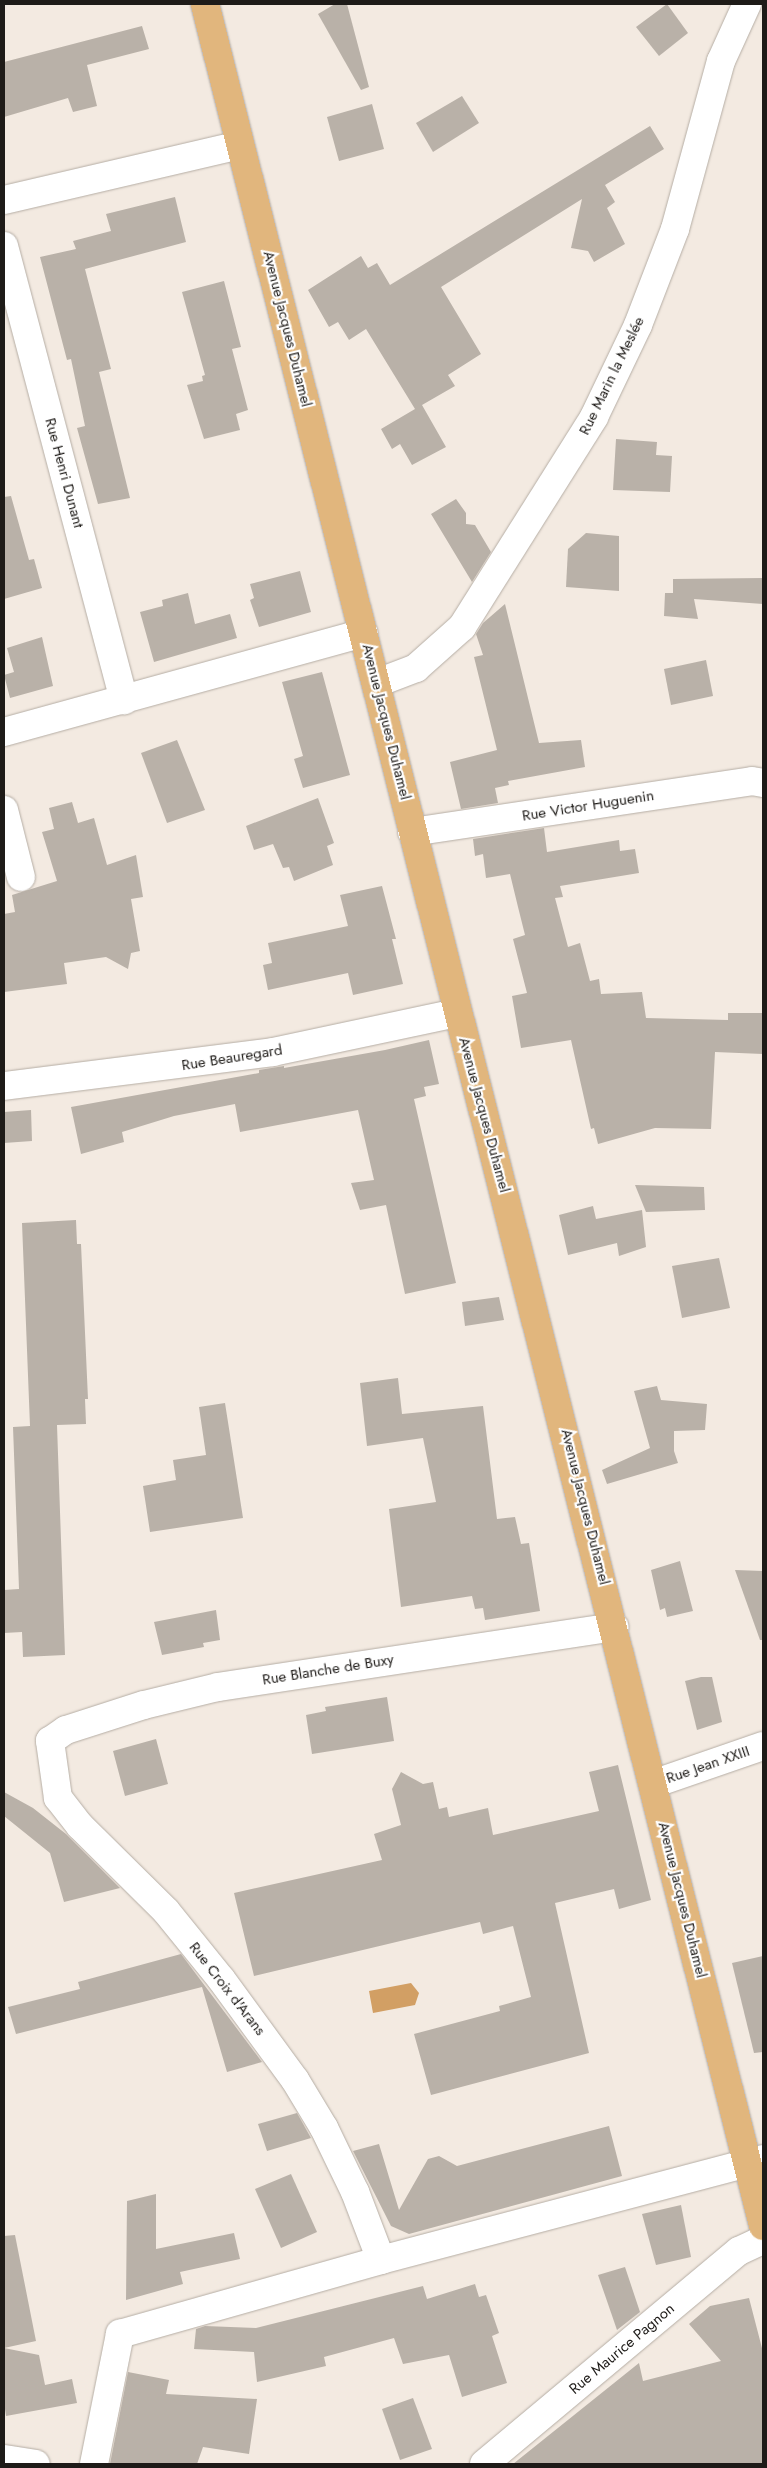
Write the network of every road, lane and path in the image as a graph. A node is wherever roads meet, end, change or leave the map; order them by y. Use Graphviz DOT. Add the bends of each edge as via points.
graph roads {
  1 [pos="205,4"];
  2 [pos="747,4"];
  3 [pos="240,145"];
  4 [pos="4,200"];
  5 [pos="4,246"];
  6 [pos="364,633"];
  7 [pos="377,683"];
  8 [pos="124,700"];
  9 [pos="4,732"];
  10 [pos="763,783"];
  11 [pos="4,810"];
  12 [pos="412,832"];
  13 [pos="22,877"];
  14 [pos="457,1013"];
  15 [pos="4,1086"];
  16 [pos="614,1627"];
  17 [pos="50,1741"];
  18 [pos="763,1746"];
  19 [pos="652,1784"];
  20 [pos="756,2160"];
  21 [pos="763,2226"];
  22 [pos="763,2240"];
  23 [pos="381,2260"];
  24 [pos="4,2459"];
  25 [pos="36,2464"];
  26 [pos="94,2464"];
  27 [pos="484,2464"];
  1 -- 3 [label="main road, Avenue Jacques Duhamel"];
  2 -- 7 [label="street, Rue Marin la Meslée" via="719,69 675,229 638,325 594,417 462,627 416,668"];
  3 -- 4 [label="street"];
  3 -- 6 [label="main road, Avenue Jacques Duhamel"];
  5 -- 8 [label="street, Rue Henri Dunant"];
  6 -- 7 [label="main road, Avenue Jacques Duhamel"];
  6 -- 8 [label="street"];
  7 -- 12 [label="main road, Avenue Jacques Duhamel"];
  8 -- 9 [label="street"];
  10 -- 12 [label="street, Rue Victor Huguenin" via="752,781"];
  11 -- 13 [label="street"];
  12 -- 14 [label="main road, Avenue Jacques Duhamel"];
  14 -- 15 [label="street, Rue Beauregard" via="273,1052"];
  14 -- 16 [label="main road, Avenue Jacques Duhamel"];
  16 -- 17 [label="street, Rue Blanche de Buxy" via="218,1687 144,1704 66,1730"];
  16 -- 19 [label="main road, Avenue Jacques Duhamel"];
  17 -- 23 [label="street, Rue Croix d'Arans" via="58,1798 80,1826 166,1911 295,2080 328,2136 355,2192"];
  18 -- 19 [label="street, Rue Jean XXIII"];
  19 -- 20 [label="main road, Avenue Jacques Duhamel"];
  20 -- 21 [label="main road, Avenue Jacques Duhamel"];
  20 -- 23 [label="street"];
  22 -- 27 [label="street, Rue Maurice Pagnon" via="738,2251"];
  23 -- 26 [label="street" via="120,2334"];
  24 -- 25 [label="street"];
}
